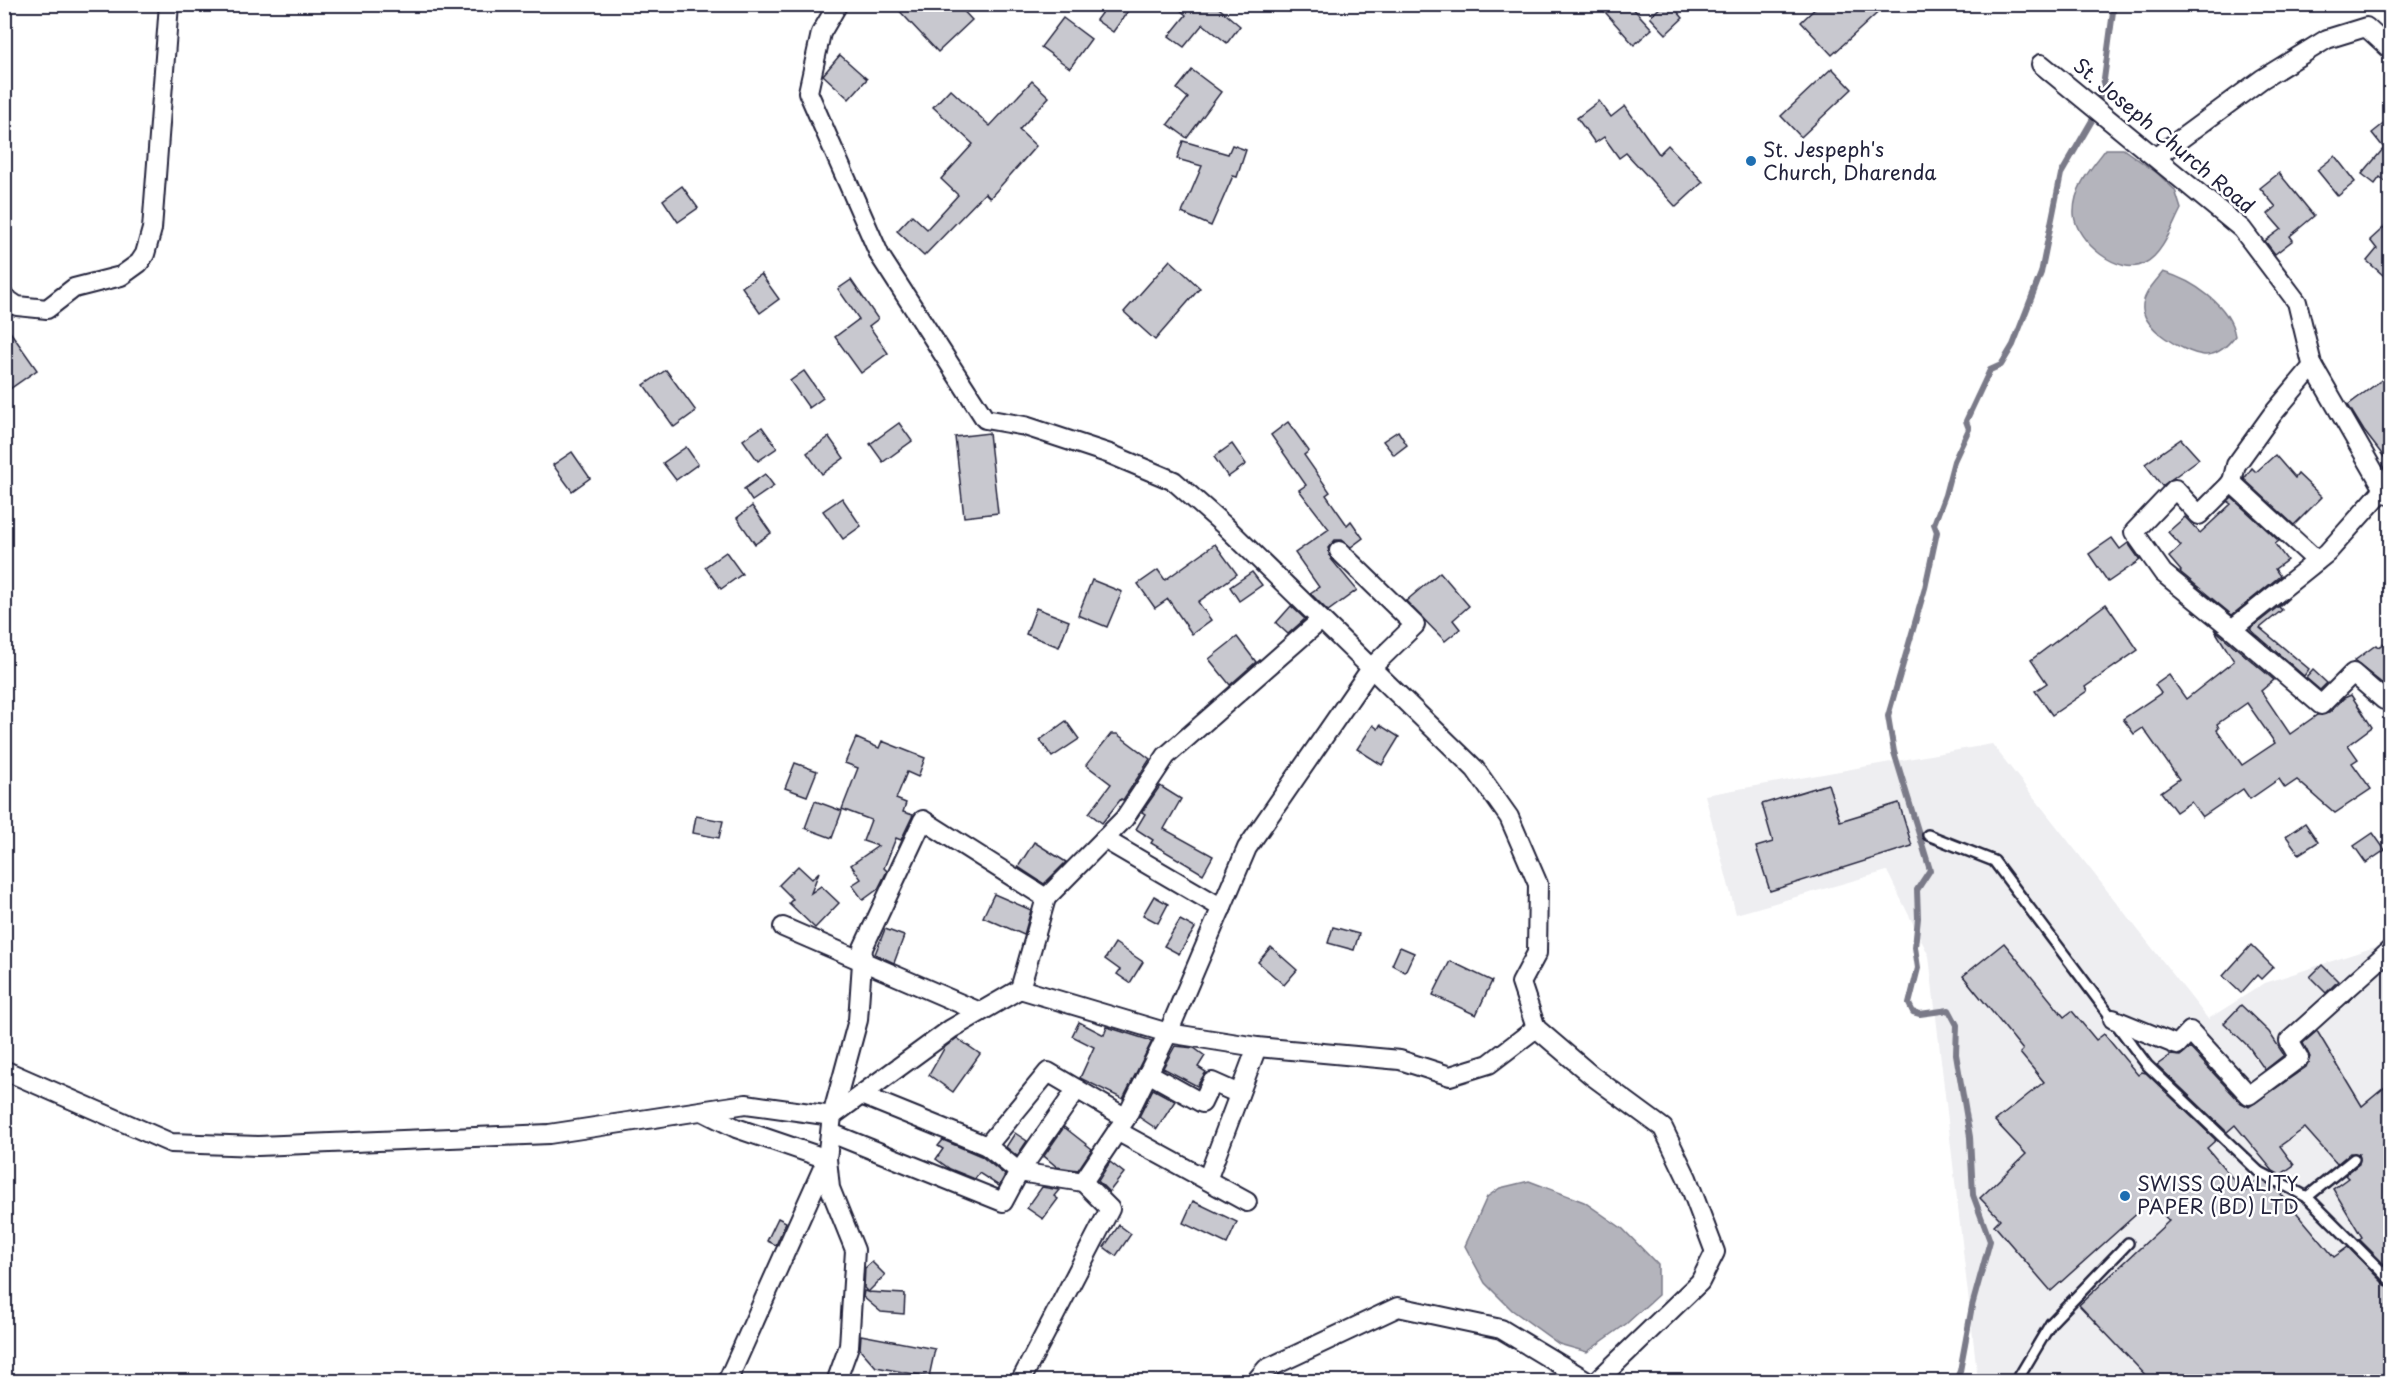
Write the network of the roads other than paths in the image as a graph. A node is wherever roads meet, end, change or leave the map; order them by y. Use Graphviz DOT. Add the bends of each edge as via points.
graph roads {
  1 [pos="169,4"];
  2 [pos="838,4"];
  3 [pos="2391,49"];
  4 [pos="2041,64"];
  5 [pos="2156,157"];
  6 [pos="4,297"];
  7 [pos="2313,366"];
  8 [pos="2231,482"];
  9 [pos="2387,492"];
  10 [pos="1340,551"];
  11 [pos="2317,561"];
  12 [pos="1321,620"];
  13 [pos="2232,629"];
  14 [pos="1371,668"];
  15 [pos="2391,693"];
  16 [pos="1928,835"];
  17 [pos="1104,839"];
  18 [pos="1046,898"];
  19 [pos="1222,908"];
  20 [pos="783,927"];
  21 [pos="2391,950"];
  22 [pos="862,962"];
  23 [pos="1020,989"];
  24 [pos="980,1012"];
  25 [pos="2113,1019"];
  26 [pos="1536,1028"];
  27 [pos="1168,1033"];
  28 [pos="1257,1047"];
  29 [pos="4,1070"];
  30 [pos="1148,1073"];
  31 [pos="1077,1089"];
  32 [pos="1239,1094"];
  33 [pos="861,1095"];
  34 [pos="702,1110"];
  35 [pos="831,1124"];
  36 [pos="1121,1124"];
  37 [pos="987,1146"];
  38 [pos="827,1159"];
  39 [pos="2354,1159"];
  40 [pos="1019,1172"];
  41 [pos="1207,1180"];
  42 [pos="1083,1182"];
  43 [pos="2307,1197"];
  44 [pos="1247,1202"];
  45 [pos="2128,1242"];
  46 [pos="2391,1280"];
  47 [pos="727,1382"];
  48 [pos="836,1382"];
  49 [pos="1020,1382"];
  50 [pos="1255,1382"];
  51 [pos="1589,1382"];
  52 [pos="1596,1382"];
  53 [pos="2016,1382"];
  1 -- 6 [label="street" via="152,229 145,255 121,276 74,288 46,309 18,306"];
  2 -- 12 [label="street" via="820,33 808,92 880,256 985,419 1025,426 1110,454 1174,481"];
  3 -- 5 [label="street" via="2366,27 2327,39 2262,79"];
  4 -- 5 [label="street, St. Joseph Church Road"];
  5 -- 7 [label="street, St. Joseph Church Road" via="2242,229 2270,266 2297,302"];
  7 -- 8 [label="street" via="2236,465"];
  7 -- 9 [label="street, St. Joseph Church Road"];
  8 -- 11 [label="street"];
  8 -- 13 [label="street" via="2199,515 2175,489 2134,532 2163,573"];
  9 -- 11 [label="street"];
  10 -- 14 [label="street" via="1415,625"];
  11 -- 13 [label="street"];
  12 -- 14 [label="street"];
  12 -- 17 [label="street" via="1166,756 1124,819"];
  13 -- 15 [label="street" via="2321,705 2353,673 2384,700"];
  14 -- 19 [label="street" via="1247,848"];
  14 -- 26 [label="street" via="1475,769 1509,817 1538,884 1538,953 1521,983"];
  16 -- 25 [label="lane" via="1994,861"];
  17 -- 18 [label="street"];
  17 -- 19 [label="street"];
  18 -- 22 [label="street" via="922,820 863,948"];
  18 -- 23 [label="street"];
  19 -- 27 [label="street"];
  20 -- 22 [label="street"];
  21 -- 25 [label="street" via="2289,1041 2299,1058 2249,1095 2190,1031 2176,1045"];
  22 -- 24 [label="street"];
  22 -- 35 [label="street" via="858,1020"];
  23 -- 24 [label="street"];
  23 -- 27 [label="street"];
  24 -- 33 [label="street"];
  25 -- 43 [label="lane" via="2147,1065 2258,1171"];
  26 -- 28 [label="street" via="1489,1064 1450,1076 1400,1060"];
  26 -- 52 [label="street" via="1663,1128 1715,1252 1700,1282"];
  27 -- 28 [label="street"];
  27 -- 30 [label="street"];
  28 -- 32 [label="street"];
  29 -- 34 [label="street" via="171,1143 258,1146 549,1134"];
  30 -- 32 [label="street" via="1202,1103 1212,1082"];
  30 -- 36 [label="street"];
  31 -- 36 [label="street"];
  31 -- 37 [label="street" via="1048,1072"];
  31 -- 40 [label="street"];
  32 -- 41 [label="street"];
  33 -- 35 [label="street"];
  33 -- 37 [label="street"];
  34 -- 35 [label="street" via="746,1104"];
  34 -- 38 [label="street" via="736,1128"];
  35 -- 38 [label="street"];
  35 -- 40 [label="street" via="1003,1202"];
  36 -- 41 [label="street"];
  36 -- 42 [label="street"];
  37 -- 40 [label="street"];
  38 -- 47 [label="street"];
  38 -- 48 [label="street" via="830,1188 855,1250 849,1346"];
  39 -- 43 [label="lane"];
  40 -- 42 [label="street"];
  41 -- 44 [label="street"];
  42 -- 49 [label="street" via="1110,1209"];
  43 -- 46 [label="lane"];
  45 -- 53 [label="lane" via="2051,1323"];
  50 -- 51 [label="street" via="1266,1369 1398,1306 1502,1329"];
}
